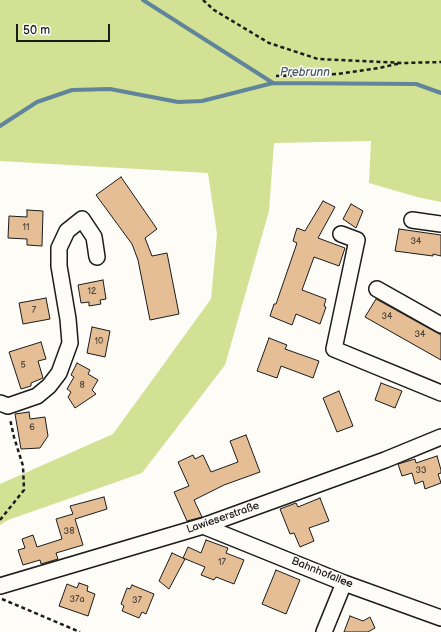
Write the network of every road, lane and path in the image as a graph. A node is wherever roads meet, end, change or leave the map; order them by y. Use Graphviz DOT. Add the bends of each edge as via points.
graph roads {
  1 [pos="203,0"];
  2 [pos="404,62"];
  3 [pos="441,62"];
  4 [pos="276,76"];
  5 [pos="412,220"];
  6 [pos="441,224"];
  7 [pos="341,234"];
  8 [pos="97,257"];
  9 [pos="377,289"];
  10 [pos="441,325"];
  11 [pos="441,393"];
  12 [pos="4,404"];
  13 [pos="441,437"];
  14 [pos="0,520"];
  15 [pos="203,526"];
  16 [pos="344,583"];
  17 [pos="0,586"];
  18 [pos="0,598"];
  19 [pos="441,618"];
  20 [pos="80,632"];
  21 [pos="324,632"];
  1 -- 2 [label="path" via="214,10 269,43 318,59"];
  2 -- 3 [label="path"];
  2 -- 4 [label="path" via="337,74"];
  5 -- 6 [label="street"];
  7 -- 11 [label="street" via="357,240 334,348"];
  8 -- 12 [label="street" via="94,237 82,219 67,231 59,248 59,266 70,343 59,373 37,396"];
  9 -- 10 [label="street"];
  12 -- 14 [label="path" via="24,466 24,490"];
  13 -- 15 [label="street, Lawieserstraße"];
  15 -- 16 [label="street, Bahnhofallee"];
  15 -- 17 [label="street, Lawieserstraße"];
  16 -- 19 [label="street, Bahnhofallee"];
  16 -- 21 [label="street"];
  18 -- 20 [label="path"];
}
